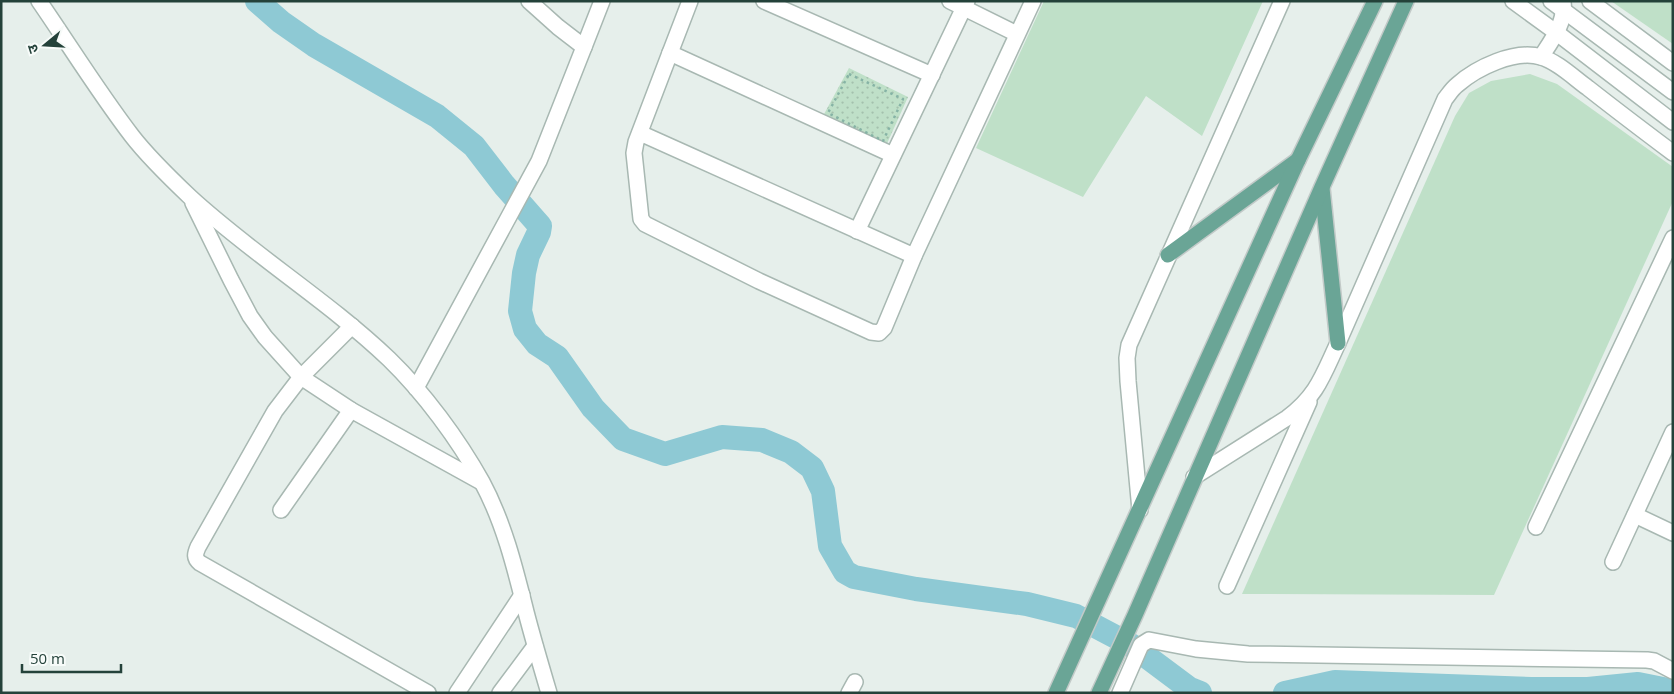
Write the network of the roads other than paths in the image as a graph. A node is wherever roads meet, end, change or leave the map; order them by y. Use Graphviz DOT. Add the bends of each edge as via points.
graph roads {
  1 [pos="39,1"];
  2 [pos="529,1"];
  3 [pos="602,1"];
  4 [pos="690,1"];
  5 [pos="764,1"];
  6 [pos="950,1"];
  7 [pos="1033,1"];
  8 [pos="1282,1"];
  9 [pos="1375,1"];
  10 [pos="1406,1"];
  11 [pos="1513,1"];
  12 [pos="1551,1"];
  13 [pos="1590,1"];
  14 [pos="966,5"];
  15 [pos="1564,6"];
  16 [pos="1557,33"];
  17 [pos="1018,34"];
  18 [pos="584,47"];
  19 [pos="670,53"];
  20 [pos="1542,57"];
  21 [pos="1673,63"];
  22 [pos="932,74"];
  23 [pos="1673,92"];
  24 [pos="1671,121"];
  25 [pos="640,133"];
  26 [pos="1658,142"];
  27 [pos="1673,153"];
  28 [pos="893,155"];
  29 [pos="1298,160"];
  30 [pos="1322,187"];
  31 [pos="190,197"];
  32 [pos="857,231"];
  33 [pos="1671,248"];
  34 [pos="914,256"];
  35 [pos="1168,256"];
  36 [pos="352,326"];
  37 [pos="1338,343"];
  38 [pos="301,377"];
  39 [pos="416,388"];
  40 [pos="1311,397"];
  41 [pos="352,410"];
  42 [pos="1673,432"];
  43 [pos="1194,477"];
  44 [pos="482,483"];
  45 [pos="281,510"];
  46 [pos="1140,510"];
  47 [pos="1635,515"];
  48 [pos="1536,527"];
  49 [pos="1673,533"];
  50 [pos="1613,562"];
  51 [pos="1227,586"];
  52 [pos="522,595"];
  53 [pos="535,646"];
  54 [pos="1673,671"];
  55 [pos="428,693"];
  56 [pos="457,693"];
  57 [pos="500,693"];
  58 [pos="549,693"];
  59 [pos="1056,693"];
  60 [pos="1099,693"];
  61 [pos="1120,693"];
  1 -- 31 [label="street" via="133,137"];
  2 -- 18 [label="street"];
  3 -- 18 [label="street"];
  4 -- 19 [label="street"];
  5 -- 22 [label="street"];
  6 -- 14 [label="street"];
  7 -- 17 [label="street"];
  8 -- 35 [label="street"];
  9 -- 29 [label="main road"];
  10 -- 30 [label="main road"];
  11 -- 16 [label="street"];
  12 -- 15 [label="street"];
  13 -- 21 [label="street"];
  14 -- 17 [label="street"];
  14 -- 22 [label="street"];
  15 -- 16 [label="street"];
  15 -- 23 [label="street"];
  16 -- 20 [label="street"];
  16 -- 24 [label="street"];
  17 -- 34 [label="street"];
  18 -- 39 [label="street" via="539,162"];
  19 -- 25 [label="street"];
  19 -- 28 [label="street"];
  20 -- 26 [label="street"];
  20 -- 37 [label="street" via="1527,55 1478,69 1445,99"];
  22 -- 28 [label="street"];
  24 -- 26 [label="street"];
  25 -- 32 [label="street"];
  25 -- 34 [label="street" via="634,164 641,219 645,224 871,332 879,333 884,328"];
  26 -- 27 [label="street"];
  28 -- 32 [label="street"];
  29 -- 35 [label="main road"];
  29 -- 46 [label="main road"];
  30 -- 37 [label="main road"];
  30 -- 43 [label="main road"];
  31 -- 36 [label="street"];
  31 -- 38 [label="street" via="250,316"];
  32 -- 34 [label="street"];
  33 -- 48 [label="street"];
  35 -- 46 [label="street" via="1136,326 1127,358"];
  36 -- 38 [label="street"];
  36 -- 39 [label="street"];
  37 -- 40 [label="street"];
  38 -- 41 [label="street"];
  38 -- 55 [label="street" via="275,411 198,547 196,559"];
  39 -- 44 [label="street"];
  40 -- 43 [label="street" via="1287,418"];
  40 -- 51 [label="street"];
  41 -- 44 [label="street"];
  41 -- 45 [label="street"];
  42 -- 47 [label="street"];
  43 -- 60 [label="main road"];
  44 -- 52 [label="street" via="504,534"];
  46 -- 59 [label="main road"];
  47 -- 49 [label="street"];
  47 -- 50 [label="street"];
  52 -- 53 [label="street"];
  52 -- 56 [label="street"];
  53 -- 57 [label="street"];
  53 -- 58 [label="street"];
  54 -- 61 [label="street" via="1654,661 1640,659 1248,654 1150,640 1141,645"];
}
